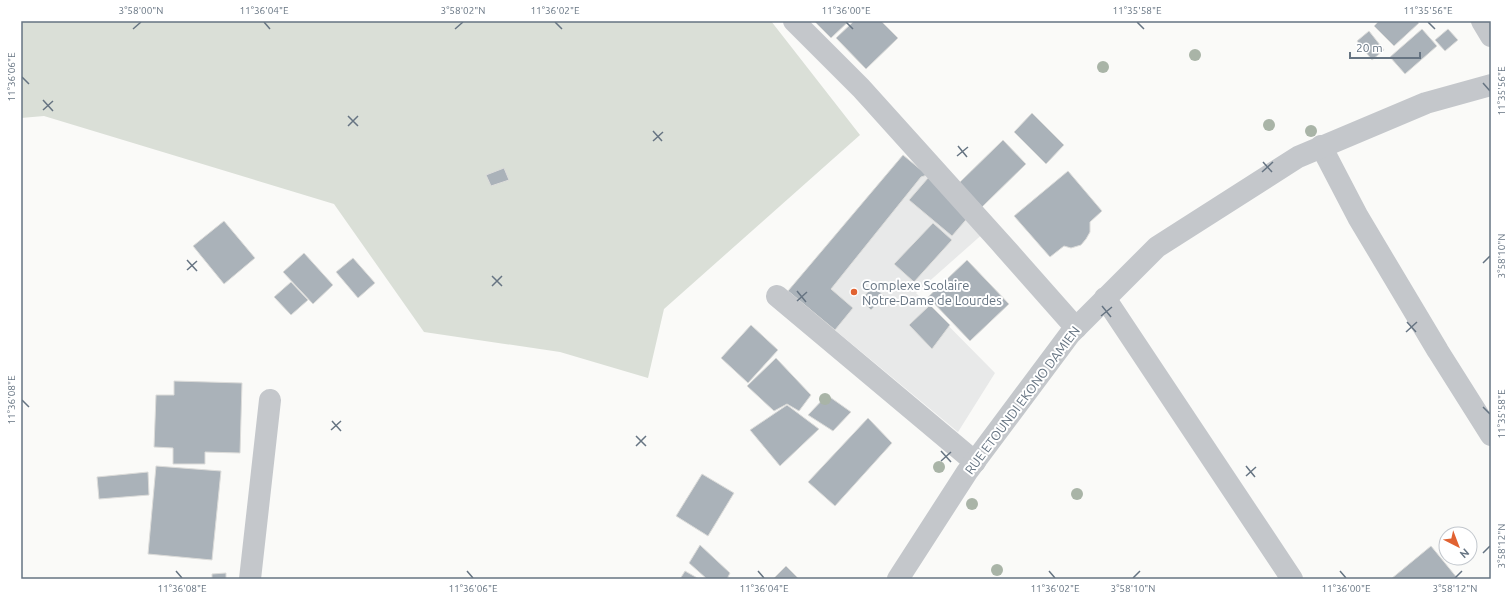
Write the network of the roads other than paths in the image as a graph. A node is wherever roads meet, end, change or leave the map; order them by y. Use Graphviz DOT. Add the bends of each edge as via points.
graph roads {
  1 [pos="794,21"];
  2 [pos="1482,21"];
  3 [pos="1491,36"];
  4 [pos="1491,85"];
  5 [pos="1322,146"];
  6 [pos="777,296"];
  7 [pos="1105,298"];
  8 [pos="1076,328"];
  9 [pos="270,400"];
  10 [pos="1491,435"];
  11 [pos="975,462"];
  12 [pos="250,579"];
  13 [pos="898,579"];
  14 [pos="1292,579"];
  1 -- 8 [label="street" via="861,88"];
  2 -- 3 [label="street"];
  4 -- 5 [label="street, RUE ETOUNDI EKONO DAMIEN" via="1426,103"];
  5 -- 7 [label="street, RUE ETOUNDI EKONO DAMIEN" via="1298,156 1157,247"];
  5 -- 10 [label="street" via="1358,217"];
  6 -- 11 [label="street"];
  7 -- 8 [label="street, RUE ETOUNDI EKONO DAMIEN"];
  7 -- 14 [label="street"];
  8 -- 11 [label="street, RUE ETOUNDI EKONO DAMIEN"];
  9 -- 12 [label="street"];
  11 -- 13 [label="street, RUE ETOUNDI EKONO DAMIEN"];
}
